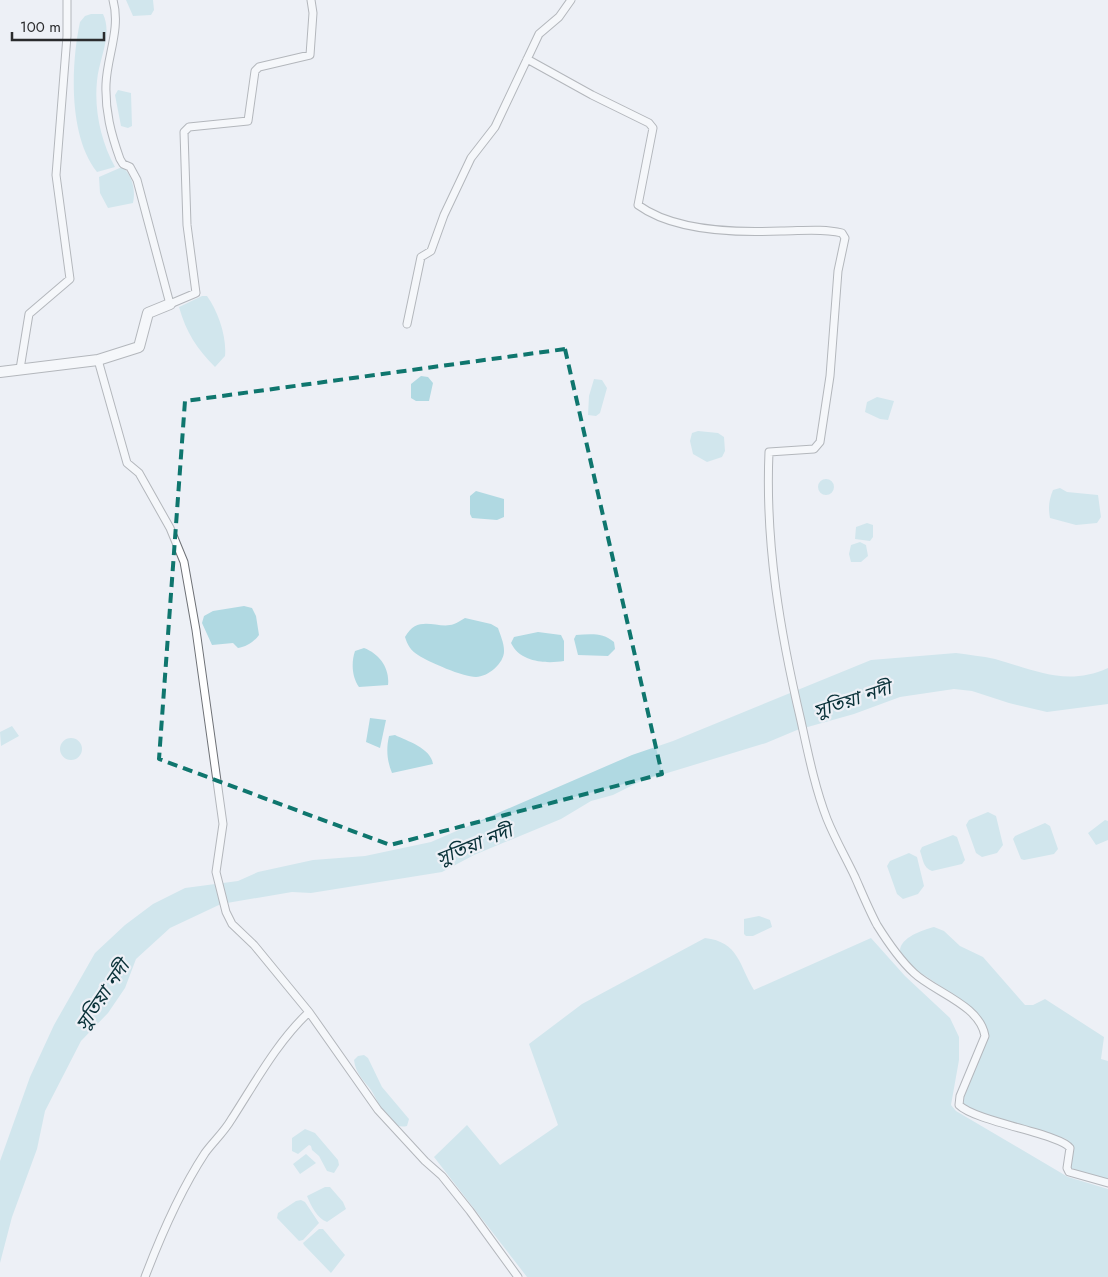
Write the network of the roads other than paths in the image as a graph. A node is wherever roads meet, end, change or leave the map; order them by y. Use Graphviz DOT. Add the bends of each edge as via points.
graph roads {
  1 [pos="67,0"];
  2 [pos="113,0"];
  3 [pos="311,0"];
  4 [pos="571,0"];
  5 [pos="527,59"];
  6 [pos="170,304"];
  7 [pos="407,324"];
  8 [pos="98,360"];
  9 [pos="20,369"];
  10 [pos="0,372"];
  11 [pos="309,1012"];
  12 [pos="1108,1183"];
  13 [pos="145,1277"];
  14 [pos="518,1277"];
  1 -- 9 [label="street" via="56,175 70,279 29,314"];
  2 -- 6 [label="street" via="116,14 114,48 106,82 109,126 120,159 130,167 137,180"];
  3 -- 6 [label="street" via="310,55 259,67 255,71 248,121 189,127 184,132 187,225 196,293"];
  4 -- 5 [label="street" via="559,17 538,34"];
  5 -- 7 [label="street" via="495,127 471,158 431,251 421,257"];
  5 -- 12 [label="street" via="653,128 638,206 647,212 714,230 829,230 842,233 845,238 838,271 830,376 820,442 814,449 769,452 769,532 790,674 812,766 827,819 877,925 916,974 947,994 975,1017 983,1028 983,1042 959,1105 1025,1131 1062,1141 1070,1148 1069,1172"];
  6 -- 8 [label="street" via="148,312 139,347"];
  8 -- 9 [label="street"];
  8 -- 11 [label="street" via="127,463 139,472 170,528 184,562 223,824 216,872 226,912 232,924 254,945"];
  9 -- 10 [label="street"];
  11 -- 13 [label="street" via="296,1023 205,1153 164,1231"];
  11 -- 14 [label="street" via="378,1110 442,1176"];
}
